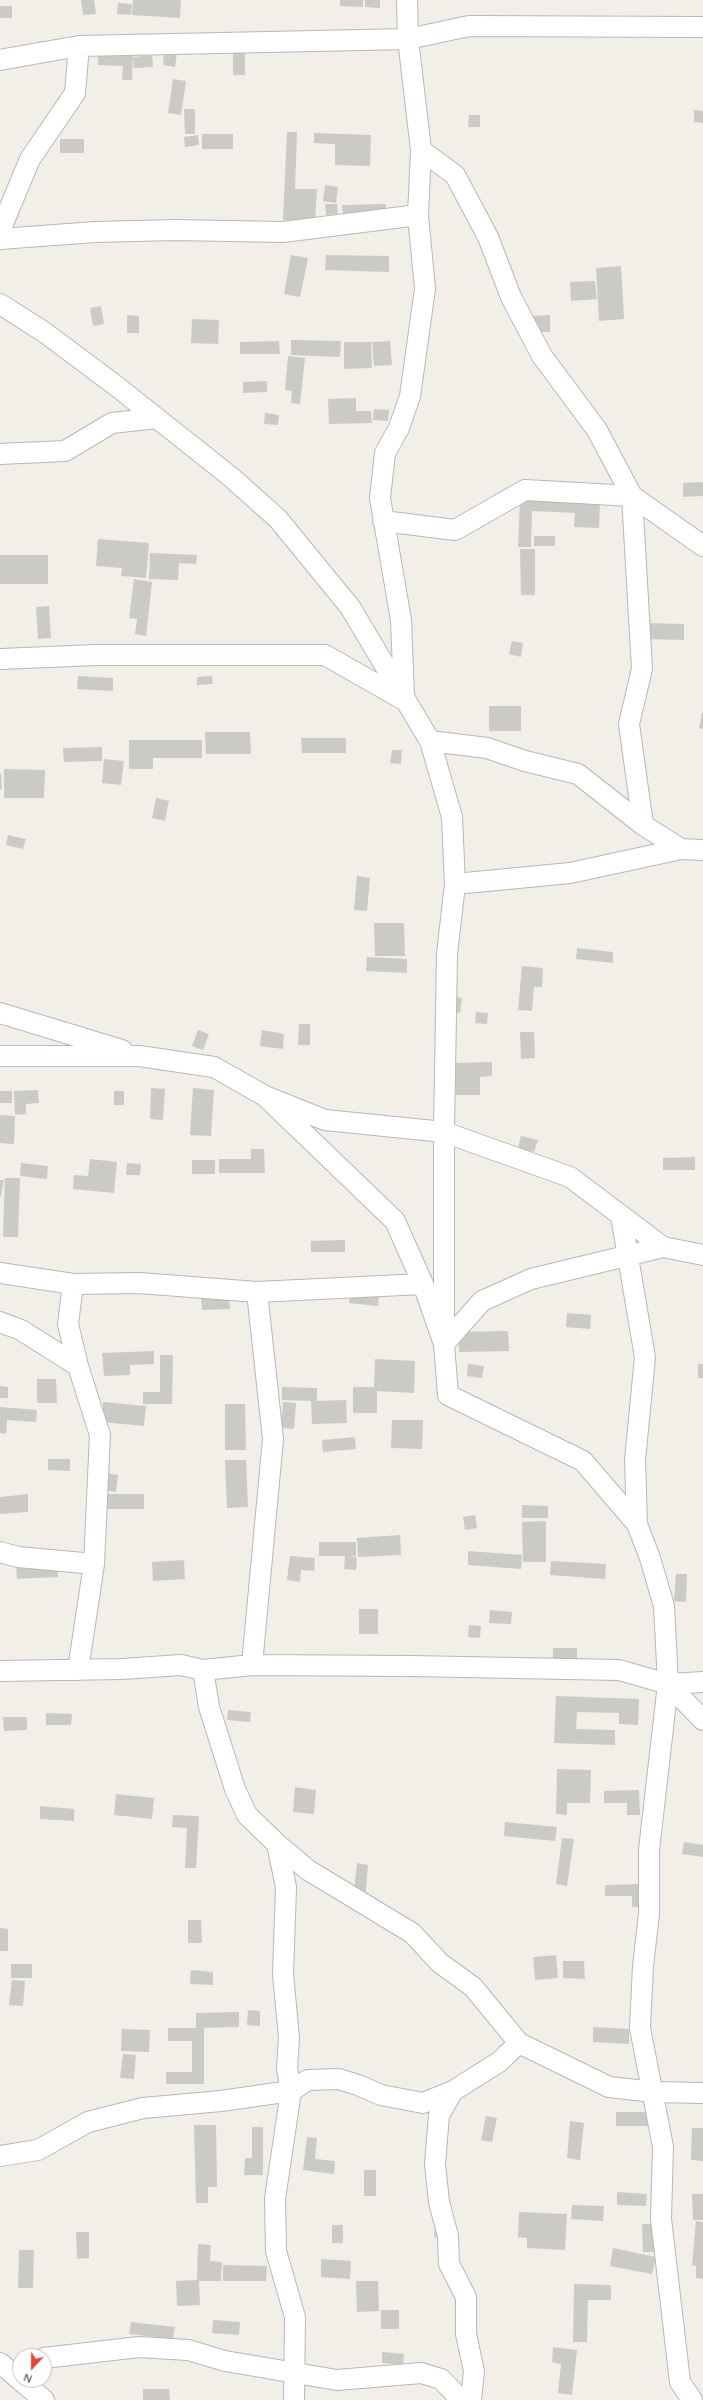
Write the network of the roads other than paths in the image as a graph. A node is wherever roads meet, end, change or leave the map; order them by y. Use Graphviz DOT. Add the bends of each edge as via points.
graph roads {
  1 [pos="407,0"];
  2 [pos="703,27"];
  3 [pos="408,39"];
  4 [pos="79,46"];
  5 [pos="0,60"];
  6 [pos="421,150"];
  7 [pos="418,215"];
  8 [pos="0,231"];
  9 [pos="0,239"];
  10 [pos="0,304"];
  11 [pos="156,418"];
  12 [pos="0,454"];
  13 [pos="632,496"];
  14 [pos="383,522"];
  15 [pos="703,546"];
  16 [pos="0,659"];
  17 [pos="404,700"];
  18 [pos="430,741"];
  19 [pos="644,825"];
  20 [pos="681,849"];
  21 [pos="703,850"];
  22 [pos="454,884"];
  23 [pos="0,1013"];
  24 [pos="0,1056"];
  25 [pos="139,1056"];
  26 [pos="266,1096"];
  27 [pos="444,1132"];
  28 [pos="621,1216"];
  29 [pos="663,1247"];
  30 [pos="703,1255"];
  31 [pos="626,1256"];
  32 [pos="0,1273"];
  33 [pos="73,1284"];
  34 [pos="423,1284"];
  35 [pos="256,1292"];
  36 [pos="0,1322"];
  37 [pos="444,1344"];
  38 [pos="78,1366"];
  39 [pos="637,1524"];
  40 [pos="0,1552"];
  41 [pos="94,1564"];
  42 [pos="252,1665"];
  43 [pos="78,1670"];
  44 [pos="203,1670"];
  45 [pos="0,1671"];
  46 [pos="703,1682"];
  47 [pos="668,1684"];
  48 [pos="703,1720"];
  49 [pos="277,1844"];
  50 [pos="519,2043"];
  51 [pos="291,2091"];
  52 [pos="453,2091"];
  53 [pos="654,2092"];
  54 [pos="703,2093"];
  55 [pos="0,2156"];
  56 [pos="52,2357"];
  57 [pos="12,2362"];
  58 [pos="0,2363"];
  59 [pos="12,2373"];
  60 [pos="296,2373"];
  61 [pos="30,2388"];
  62 [pos="44,2400"];
  63 [pos="294,2400"];
  64 [pos="461,2400"];
  65 [pos="471,2400"];
  66 [pos="692,2400"];
  1 -- 3 [label="street"];
  2 -- 3 [label="street" via="469,26"];
  3 -- 4 [label="street"];
  3 -- 6 [label="street"];
  4 -- 5 [label="street"];
  4 -- 8 [label="street" via="75,93 30,159"];
  6 -- 7 [label="street"];
  6 -- 13 [label="street" via="455,175 488,237 511,297 542,356 597,430"];
  7 -- 9 [label="street" via="283,232 175,230 95,232"];
  7 -- 14 [label="street" via="425,289 410,396 399,428 386,453 380,498"];
  10 -- 11 [label="street" via="44,332"];
  11 -- 12 [label="street" via="112,423 65,451"];
  11 -- 17 [label="street" via="231,477 278,519 350,607"];
  13 -- 14 [label="street" via="525,490 454,530"];
  13 -- 15 [label="street"];
  13 -- 19 [label="street" via="642,669 629,724"];
  14 -- 17 [label="street" via="400,620"];
  16 -- 17 [label="street" via="96,655 325,655"];
  17 -- 18 [label="street"];
  18 -- 19 [label="street" via="488,748 525,761 578,774"];
  18 -- 22 [label="street" via="452,817"];
  19 -- 20 [label="street"];
  20 -- 21 [label="street"];
  20 -- 22 [label="street" via="570,873"];
  22 -- 27 [label="street" via="447,954"];
  23 -- 25 [label="street"];
  24 -- 25 [label="street"];
  25 -- 26 [label="street" via="214,1067"];
  26 -- 27 [label="street" via="325,1120"];
  26 -- 34 [label="street" via="395,1221"];
  27 -- 28 [label="street" via="570,1177"];
  27 -- 37 [label="street"];
  28 -- 29 [label="street"];
  28 -- 31 [label="street"];
  29 -- 30 [label="street"];
  29 -- 31 [label="street"];
  31 -- 37 [label="street" via="531,1279 482,1301"];
  31 -- 39 [label="street" via="645,1357 635,1460"];
  32 -- 33 [label="street"];
  33 -- 35 [label="street" via="139,1283"];
  33 -- 38 [label="street" via="68,1324"];
  34 -- 35 [label="street"];
  34 -- 37 [label="street"];
  35 -- 42 [label="street" via="273,1439"];
  36 -- 38 [label="street" via="21,1330"];
  37 -- 39 [label="street" via="448,1395 583,1461"];
  38 -- 41 [label="street" via="100,1435"];
  39 -- 47 [label="street" via="664,1606"];
  40 -- 41 [label="street"];
  41 -- 43 [label="street"];
  42 -- 44 [label="street"];
  42 -- 47 [label="street" via="619,1670"];
  43 -- 44 [label="street" via="181,1666"];
  43 -- 45 [label="street"];
  44 -- 49 [label="street" via="209,1707 247,1815"];
  46 -- 47 [label="street"];
  47 -- 48 [label="street"];
  47 -- 53 [label="street" via="649,1850 650,1914 643,1966 640,2028"];
  49 -- 50 [label="street" via="308,1870 412,1933 440,1963 472,1987"];
  49 -- 51 [label="street" via="286,1887 283,1974 289,2038 287,2068"];
  50 -- 52 [label="street" via="499,2062"];
  50 -- 53 [label="street" via="609,2087"];
  51 -- 52 [label="street" via="308,2080 339,2079 381,2095 423,2103"];
  51 -- 55 [label="street" via="143,2108 88,2122 38,2150"];
  51 -- 60 [label="street" via="274,2199 276,2251 295,2318"];
  52 -- 65 [label="street" via="439,2115 434,2164 439,2202 448,2236 448,2264 466,2297 466,2334 474,2371"];
  53 -- 54 [label="street"];
  53 -- 66 [label="street" via="663,2147 662,2219 679,2375 680,2382"];
  56 -- 60 [label="street" via="139,2347 188,2350 225,2361"];
  57 -- 58 [label="street"];
  58 -- 59 [label="street"];
  60 -- 63 [label="street"];
  60 -- 64 [label="street" via="337,2380 421,2373 440,2379"];
  61 -- 62 [label="street"];
}
